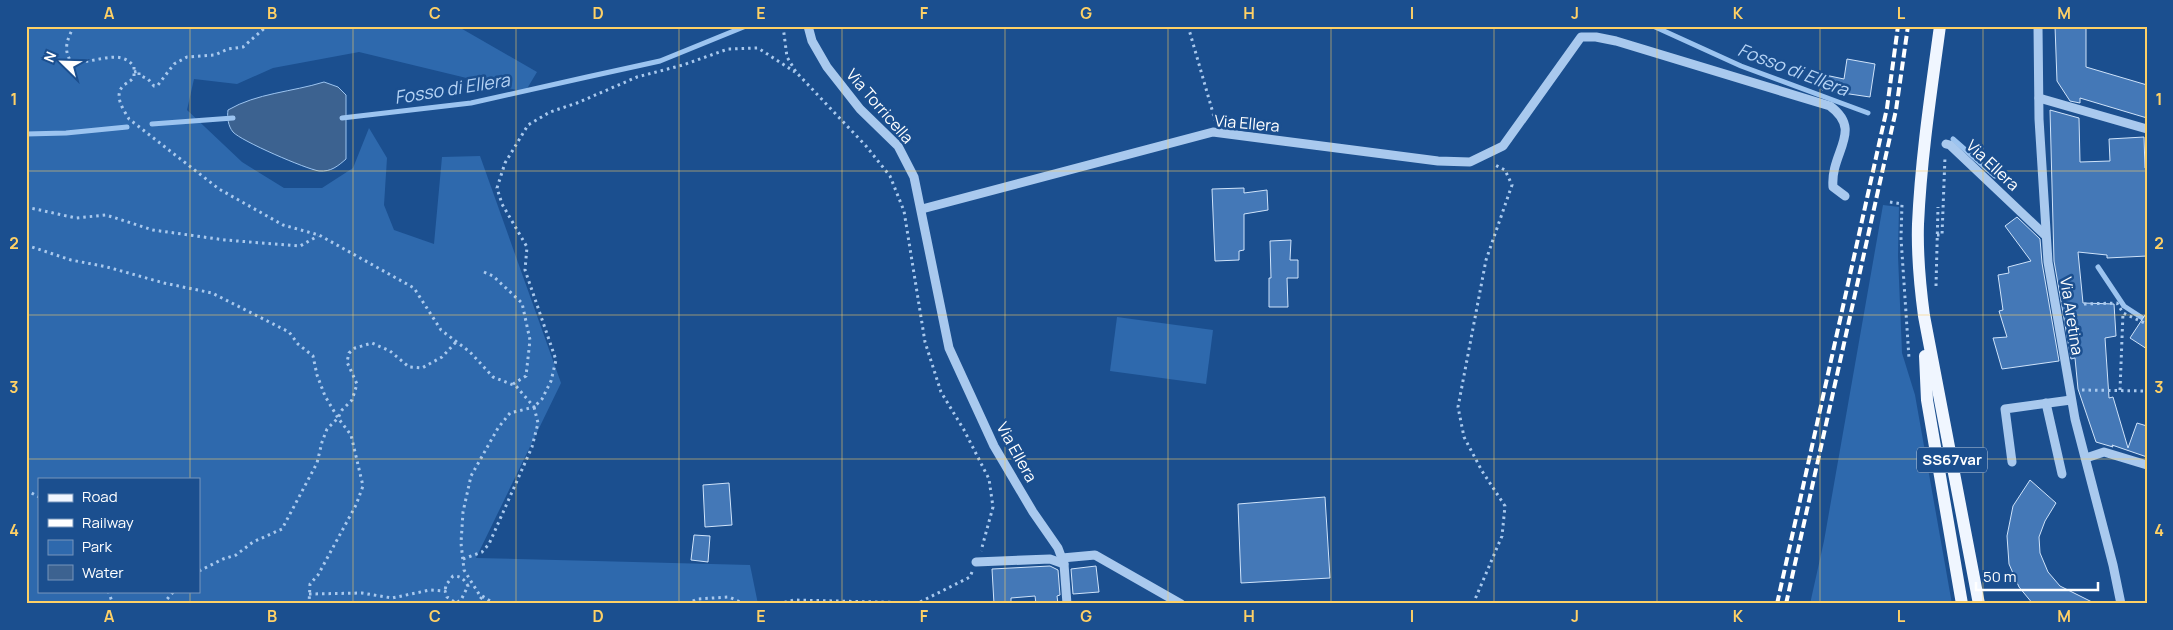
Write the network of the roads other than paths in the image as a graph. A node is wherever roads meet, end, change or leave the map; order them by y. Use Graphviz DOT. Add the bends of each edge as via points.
graph roads {
  1 [pos="808,26"];
  2 [pos="1940,26"];
  3 [pos="2038,26"];
  4 [pos="2039,98"];
  5 [pos="2147,129"];
  6 [pos="1946,144"];
  7 [pos="1845,196"];
  8 [pos="922,209"];
  9 [pos="2045,234"];
  10 [pos="1924,316"];
  11 [pos="2071,400"];
  12 [pos="2046,403"];
  13 [pos="2086,458"];
  14 [pos="2012,462"];
  15 [pos="2147,465"];
  16 [pos="2062,474"];
  17 [pos="1063,561"];
  18 [pos="976,562"];
  19 [pos="1067,604"];
  20 [pos="1181,604"];
  21 [pos="1962,604"];
  22 [pos="1979,604"];
  23 [pos="2121,604"];
  1 -- 8 [label="street, Via Torricella" via="812,41 827,67 860,109 898,146 914,176"];
  2 -- 10 [label="main road, SS67var" via="1923,157 1918,225"];
  3 -- 4 [label="street, Via Aretina"];
  4 -- 5 [label="street"];
  4 -- 9 [label="street, Via Aretina"];
  6 -- 9 [label="street, Via Ellera"];
  7 -- 8 [label="street, Via Ellera" via="1833,187 1832,177 1847,130 1842,114 1830,106 1625,43 1581,37 1503,146 1470,162 1438,161 1213,132"];
  8 -- 17 [label="street, Via Ellera" via="949,348 994,446"];
  9 -- 11 [label="street, Via Aretina"];
  10 -- 21 [label="main road, SS67var" via="1927,400"];
  10 -- 22 [label="main road, SS67var"];
  11 -- 12 [label="street"];
  11 -- 13 [label="street, Via Aretina"];
  12 -- 14 [label="street" via="2005,409"];
  12 -- 16 [label="street"];
  13 -- 15 [label="street" via="2104,452"];
  13 -- 23 [label="street, Via Aretina"];
  17 -- 18 [label="street"];
  17 -- 19 [label="street, Via Ellera"];
  17 -- 20 [label="street" via="1095,555"];
}
